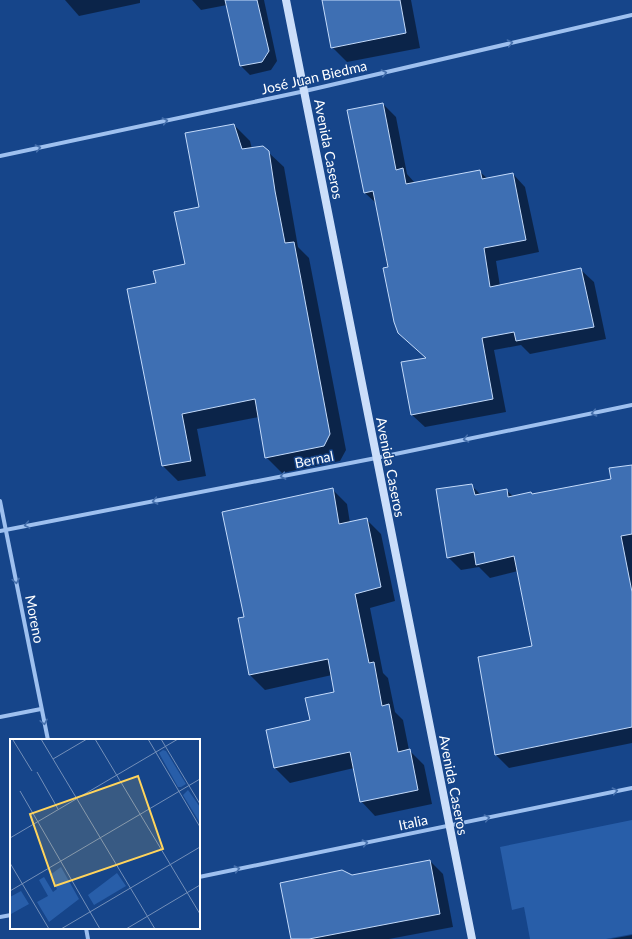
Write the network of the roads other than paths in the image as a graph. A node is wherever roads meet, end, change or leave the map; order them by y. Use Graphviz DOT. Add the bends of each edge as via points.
graph roads {
  1 [pos="286,0"];
  2 [pos="632,15"];
  3 [pos="305,91"];
  4 [pos="0,156"];
  5 [pos="632,405"];
  6 [pos="376,458"];
  7 [pos="0,501"];
  8 [pos="6,529"];
  9 [pos="0,531"];
  10 [pos="41,709"];
  11 [pos="0,717"];
  12 [pos="48,739"];
  13 [pos="632,788"];
  14 [pos="449,826"];
  15 [pos="200,877"];
  16 [pos="10,915"];
  17 [pos="0,917"];
  18 [pos="86,929"];
  19 [pos="88,939"];
  20 [pos="472,939"];
  1 -- 3 [label="main road, Avenida Caseros"];
  3 -- 2 [label="street, José Juan Biedma, one-way"];
  4 -- 3 [label="street, José Juan Biedma, one-way"];
  3 -- 6 [label="main road, Avenida Caseros"];
  5 -- 6 [label="street, Bernal, one-way"];
  6 -- 8 [label="street, Bernal, one-way"];
  6 -- 14 [label="main road, Avenida Caseros"];
  7 -- 8 [label="street, Moreno"];
  8 -- 9 [label="street, Bernal"];
  8 -- 10 [label="street, Moreno, one-way"];
  10 -- 11 [label="street"];
  10 -- 12 [label="street, Moreno, one-way"];
  14 -- 13 [label="street, Italia, one-way"];
  15 -- 14 [label="street, Italia, one-way"];
  14 -- 20 [label="main road, Avenida Caseros"];
  16 -- 17 [label="street"];
  18 -- 19 [label="street"];
}
